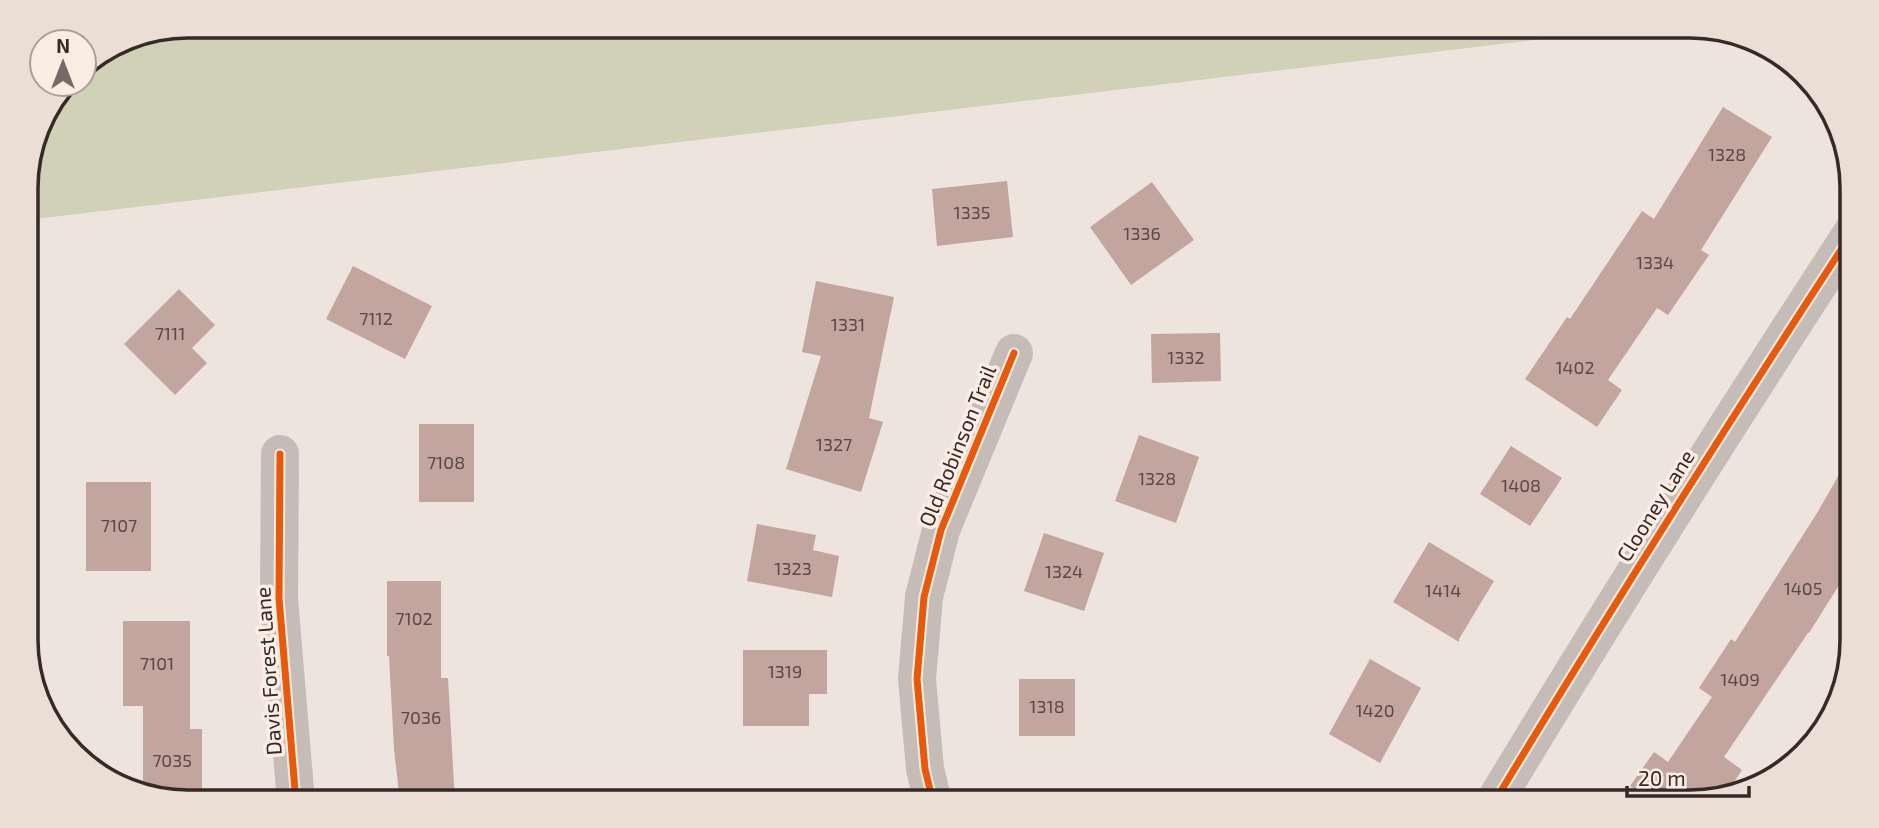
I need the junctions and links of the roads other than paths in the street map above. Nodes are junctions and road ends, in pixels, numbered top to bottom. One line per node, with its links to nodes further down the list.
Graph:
1 (1840, 251): 4 (street, Clooney Lane)
2 (1014, 353): 6 (street, Old Robinson Trail)
3 (281, 454): 5 (street, Davis Forest Lane)
4 (1503, 789)
5 (295, 790)
6 (930, 790)

